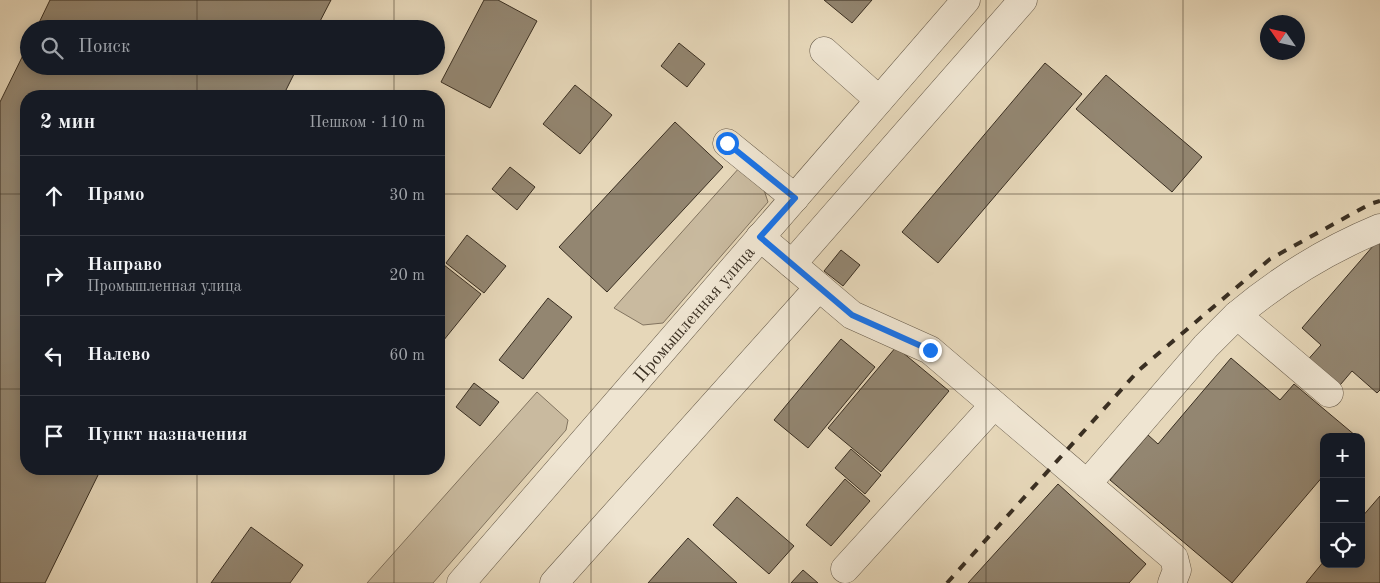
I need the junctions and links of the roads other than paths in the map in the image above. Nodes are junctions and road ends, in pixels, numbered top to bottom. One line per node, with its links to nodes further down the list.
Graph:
1 (966, 0): 4 (street, Промышленная улица)
2 (1023, 0): 9 (street)
3 (824, 51): 4 (street)
4 (879, 100): 6 (street, Промышленная улица)
5 (727, 143): 6 (street)
6 (795, 198): 8 (street, Промышленная улица)
7 (1380, 228): 11 (street)
8 (760, 237): 9 (street); 16 (street, Промышленная улица)
9 (792, 264): 10 (street)
10 (819, 287): 13 (street); 17 (street)
11 (1237, 315): 12 (street); 14 (street)
12 (1329, 393)
13 (994, 405): 14 (street); 15 (street)
14 (1087, 484): 18 (street)
15 (845, 570)
16 (461, 583)
17 (554, 583)
18 (1172, 583)

